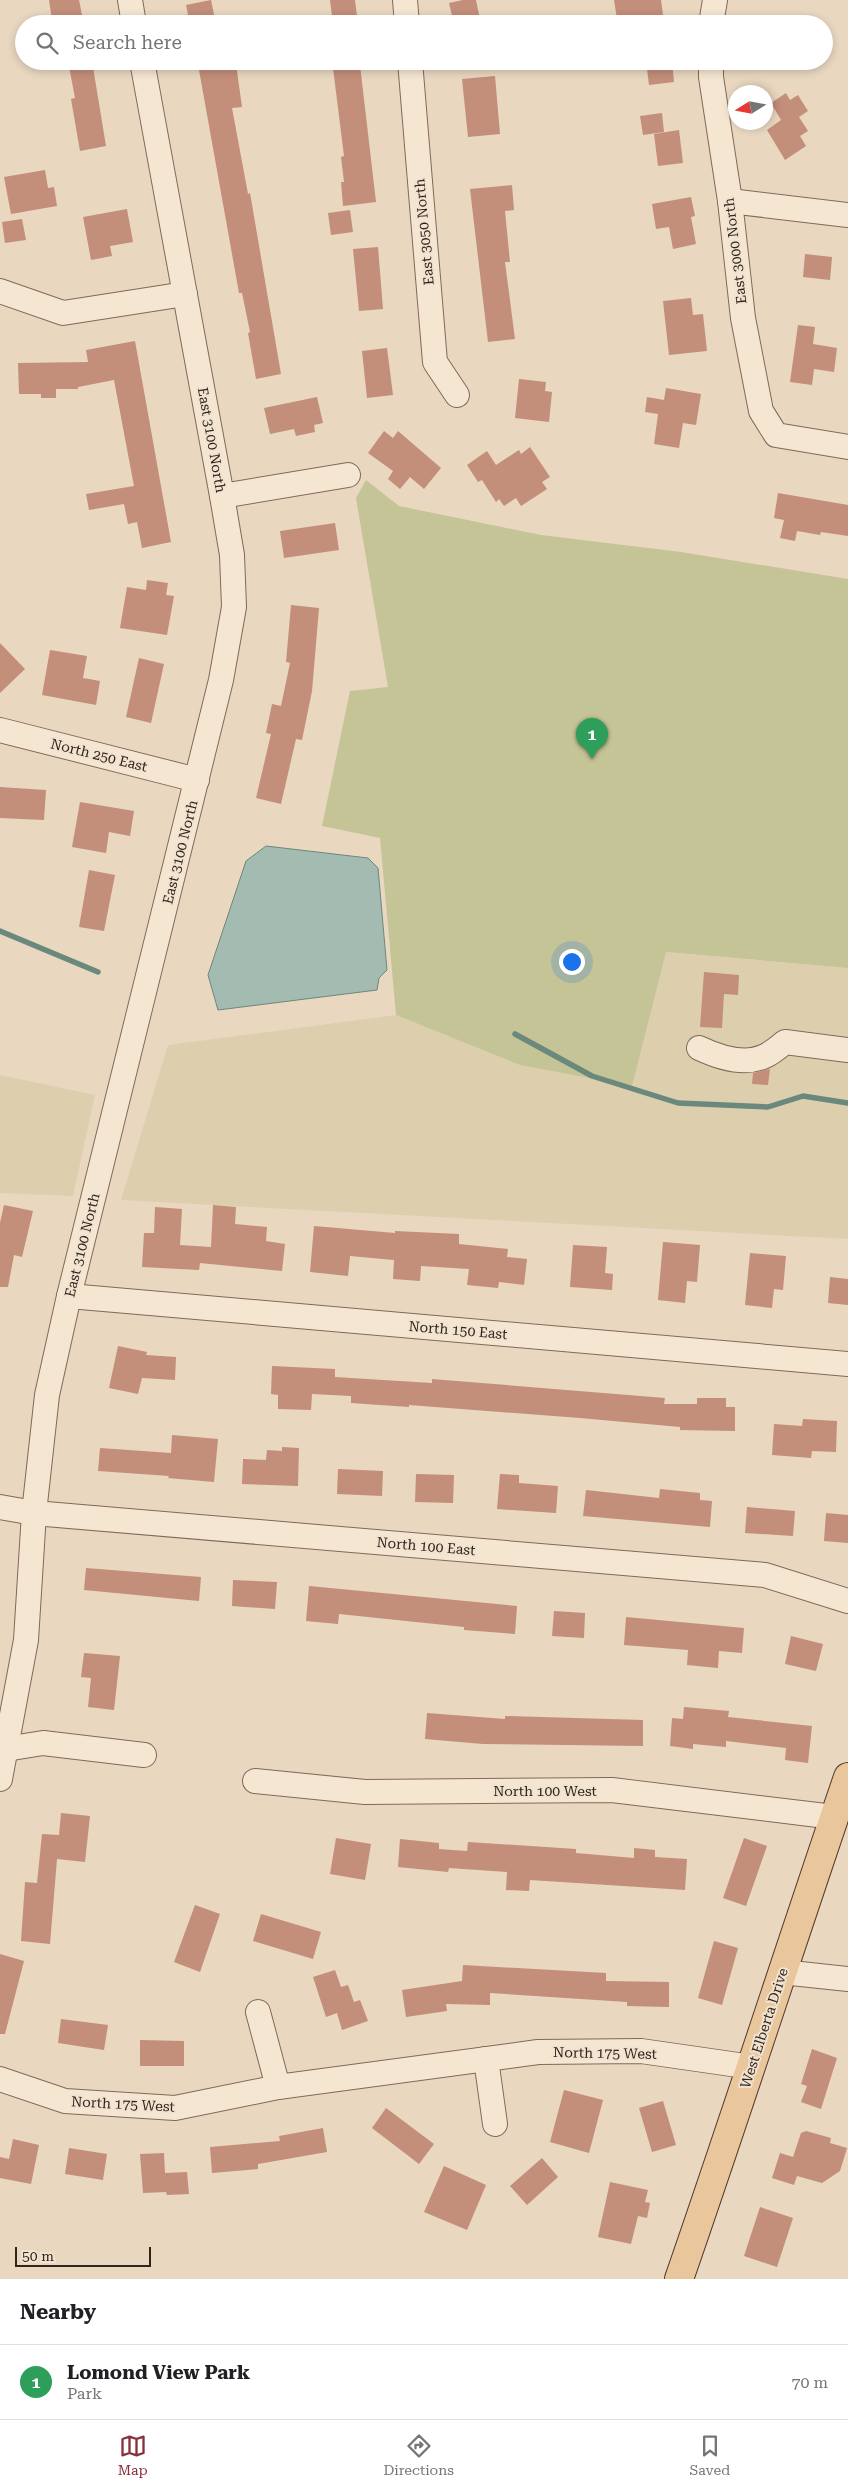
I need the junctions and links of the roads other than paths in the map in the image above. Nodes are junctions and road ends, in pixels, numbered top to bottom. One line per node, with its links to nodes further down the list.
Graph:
1 (130, 0): 4 (street)
2 (405, 0): 5 (street)
3 (715, 0): 6 (street)
4 (132, 15)
5 (406, 15)
6 (712, 15)
7 (144, 70): 13 (street, East 3100 North)
8 (411, 70): 14 (street, East 3050 North)
9 (711, 70): 10 (street, East 3000 North)
10 (730, 201): 11 (street); 15 (street, East 3000 North)
11 (848, 214)
12 (0, 291): 13 (street)
13 (184, 294): 17 (street, East 3100 North)
14 (457, 395)
15 (848, 447)
16 (348, 475): 17 (street)
17 (222, 496): 19 (street, East 3100 North)
18 (0, 730): 19 (street, North 250 East)
19 (197, 780): 22 (street, East 3100 North)
20 (699, 1048): 21 (street)
21 (848, 1050)
22 (69, 1296): 23 (street, North 150 East); 25 (street, East 3100 North)
23 (848, 1364)
24 (0, 1507): 25 (street, North 100 East)
25 (34, 1513): 26 (street, North 100 East); 27 (street, East 3100 North)
26 (848, 1601)
27 (3, 1750): 28 (street); 30 (street, East 3100 North)
28 (144, 1755)
29 (848, 1777): 32 (main road, West Elberta Drive)
30 (0, 1779)
31 (255, 1780): 32 (street, North 100 West)
32 (834, 1817): 33 (main road, West Elberta Drive)
33 (782, 1972): 34 (street); 37 (main road, West Elberta Drive)
34 (848, 1979)
35 (258, 2012): 39 (street)
36 (486, 2059): 37 (street, North 175 West); 39 (street, North 175 West); 40 (street)
37 (752, 2067): 41 (main road, West Elberta Drive)
38 (0, 2079): 39 (street, North 175 West)
39 (278, 2087)
40 (494, 2124)
41 (679, 2279)

